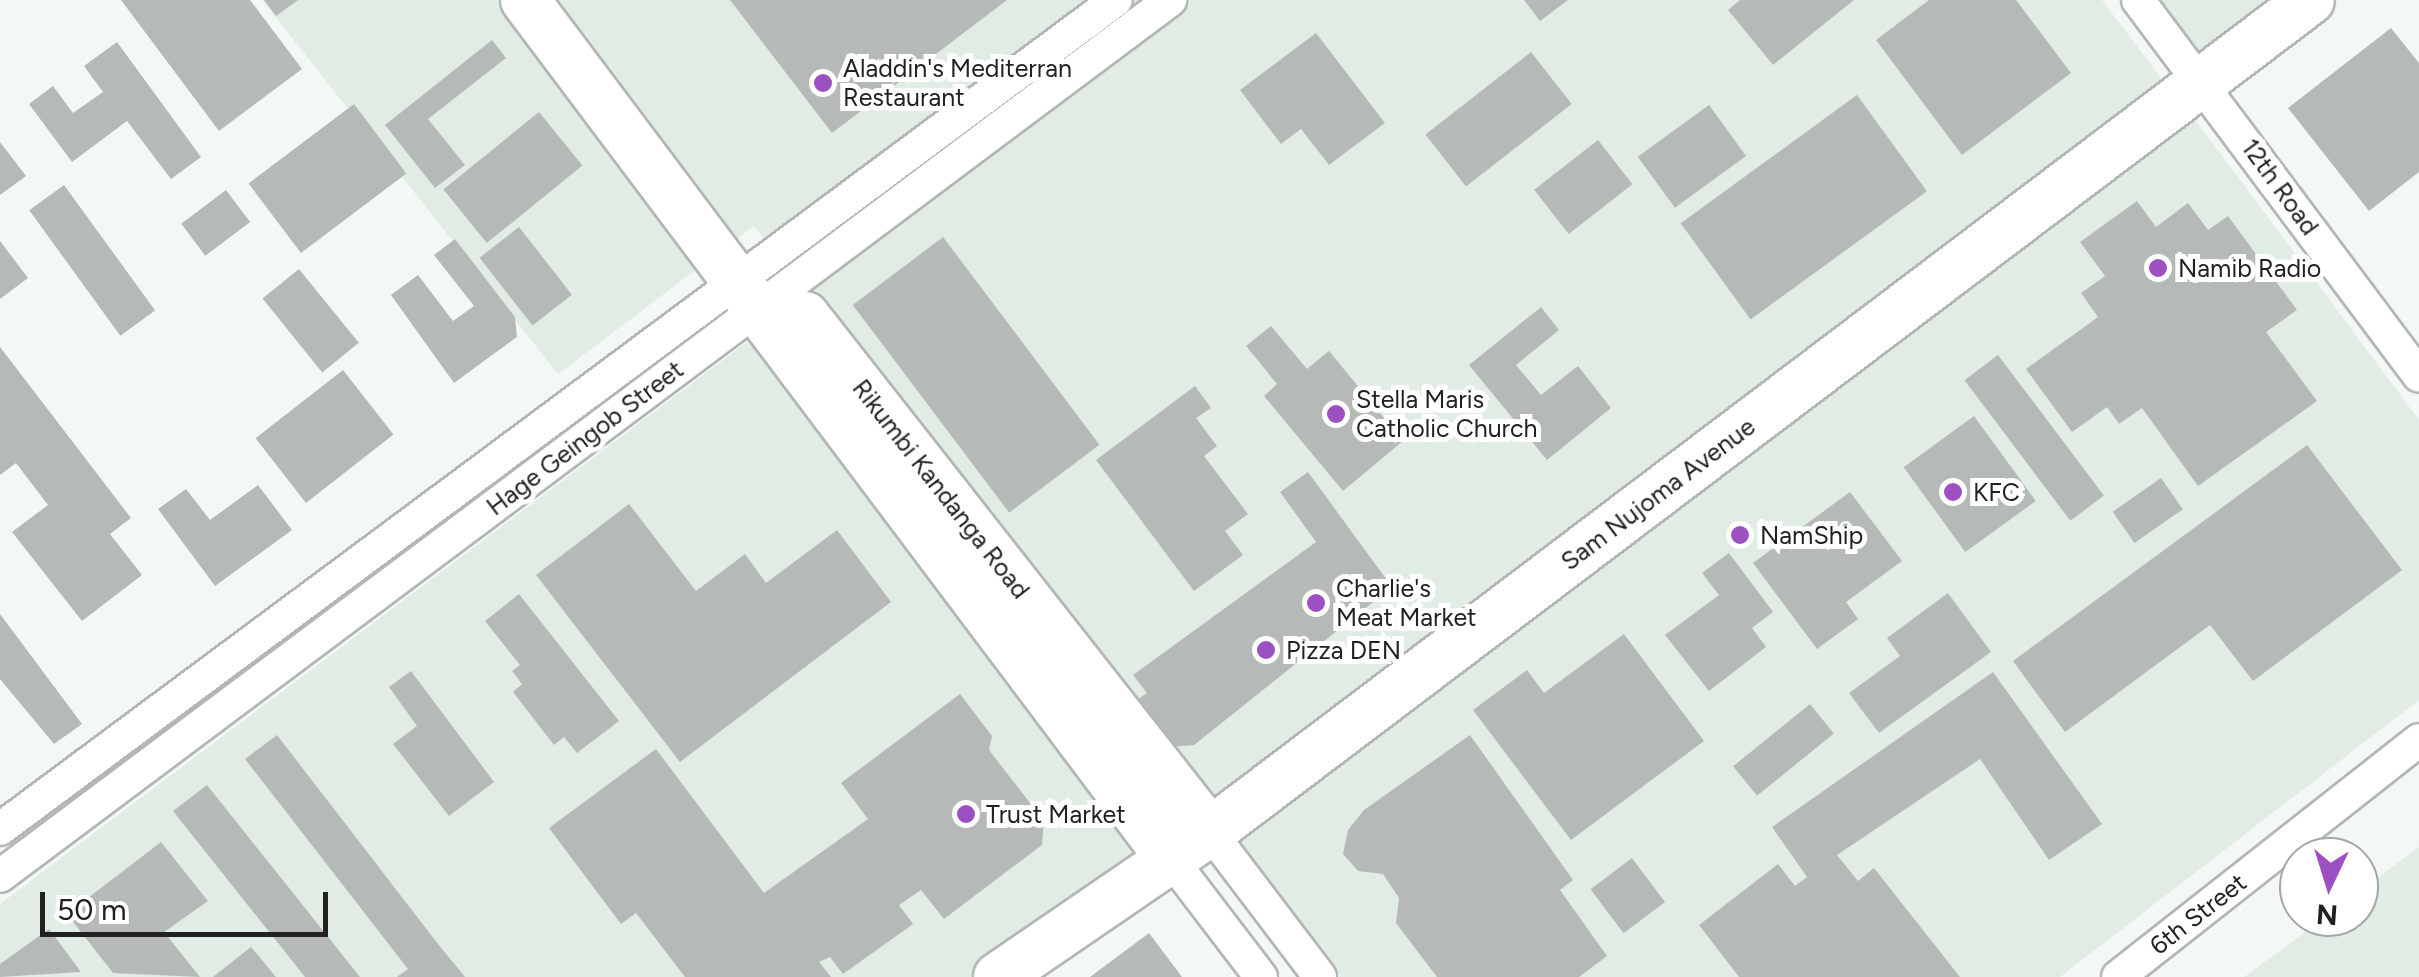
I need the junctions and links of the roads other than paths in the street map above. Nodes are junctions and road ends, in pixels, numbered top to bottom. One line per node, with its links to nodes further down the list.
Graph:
1 (525, 0): 8 (main road, Rikumbi Kandanga Road)
2 (564, 0): 8 (main road, Rikumbi Kandanga Road)
3 (1116, 0): 8 (street, Hage Geingob Street)
4 (1170, 0): 8 (street, Hage Geingob Street)
5 (2138, 0): 7 (street, 12th Road)
6 (2310, 0): 7 (main road, Sam Nujoma Avenue)
7 (2202, 82): 9 (street, 12th Road); 12 (main road, Sam Nujoma Avenue)
8 (762, 286): 11 (street, Hage Geingob Street); 12 (main road, Rikumbi Kandanga Road); 13 (main road, Rikumbi Kandanga Road); 14 (street, Hage Geingob Street)
9 (2419, 375)
10 (2419, 740): 18 (street, 6th Street)
11 (0, 829)
12 (1210, 832): 13 (main road, Sam Nujoma Avenue); 17 (street, Rikumbi Kandanga Road)
13 (1170, 858): 15 (main road, Sam Nujoma Avenue); 16 (street, Rikumbi Kandanga Road)
14 (0, 876)
15 (998, 977)
16 (1261, 977)
17 (1320, 977)
18 (2118, 977)

